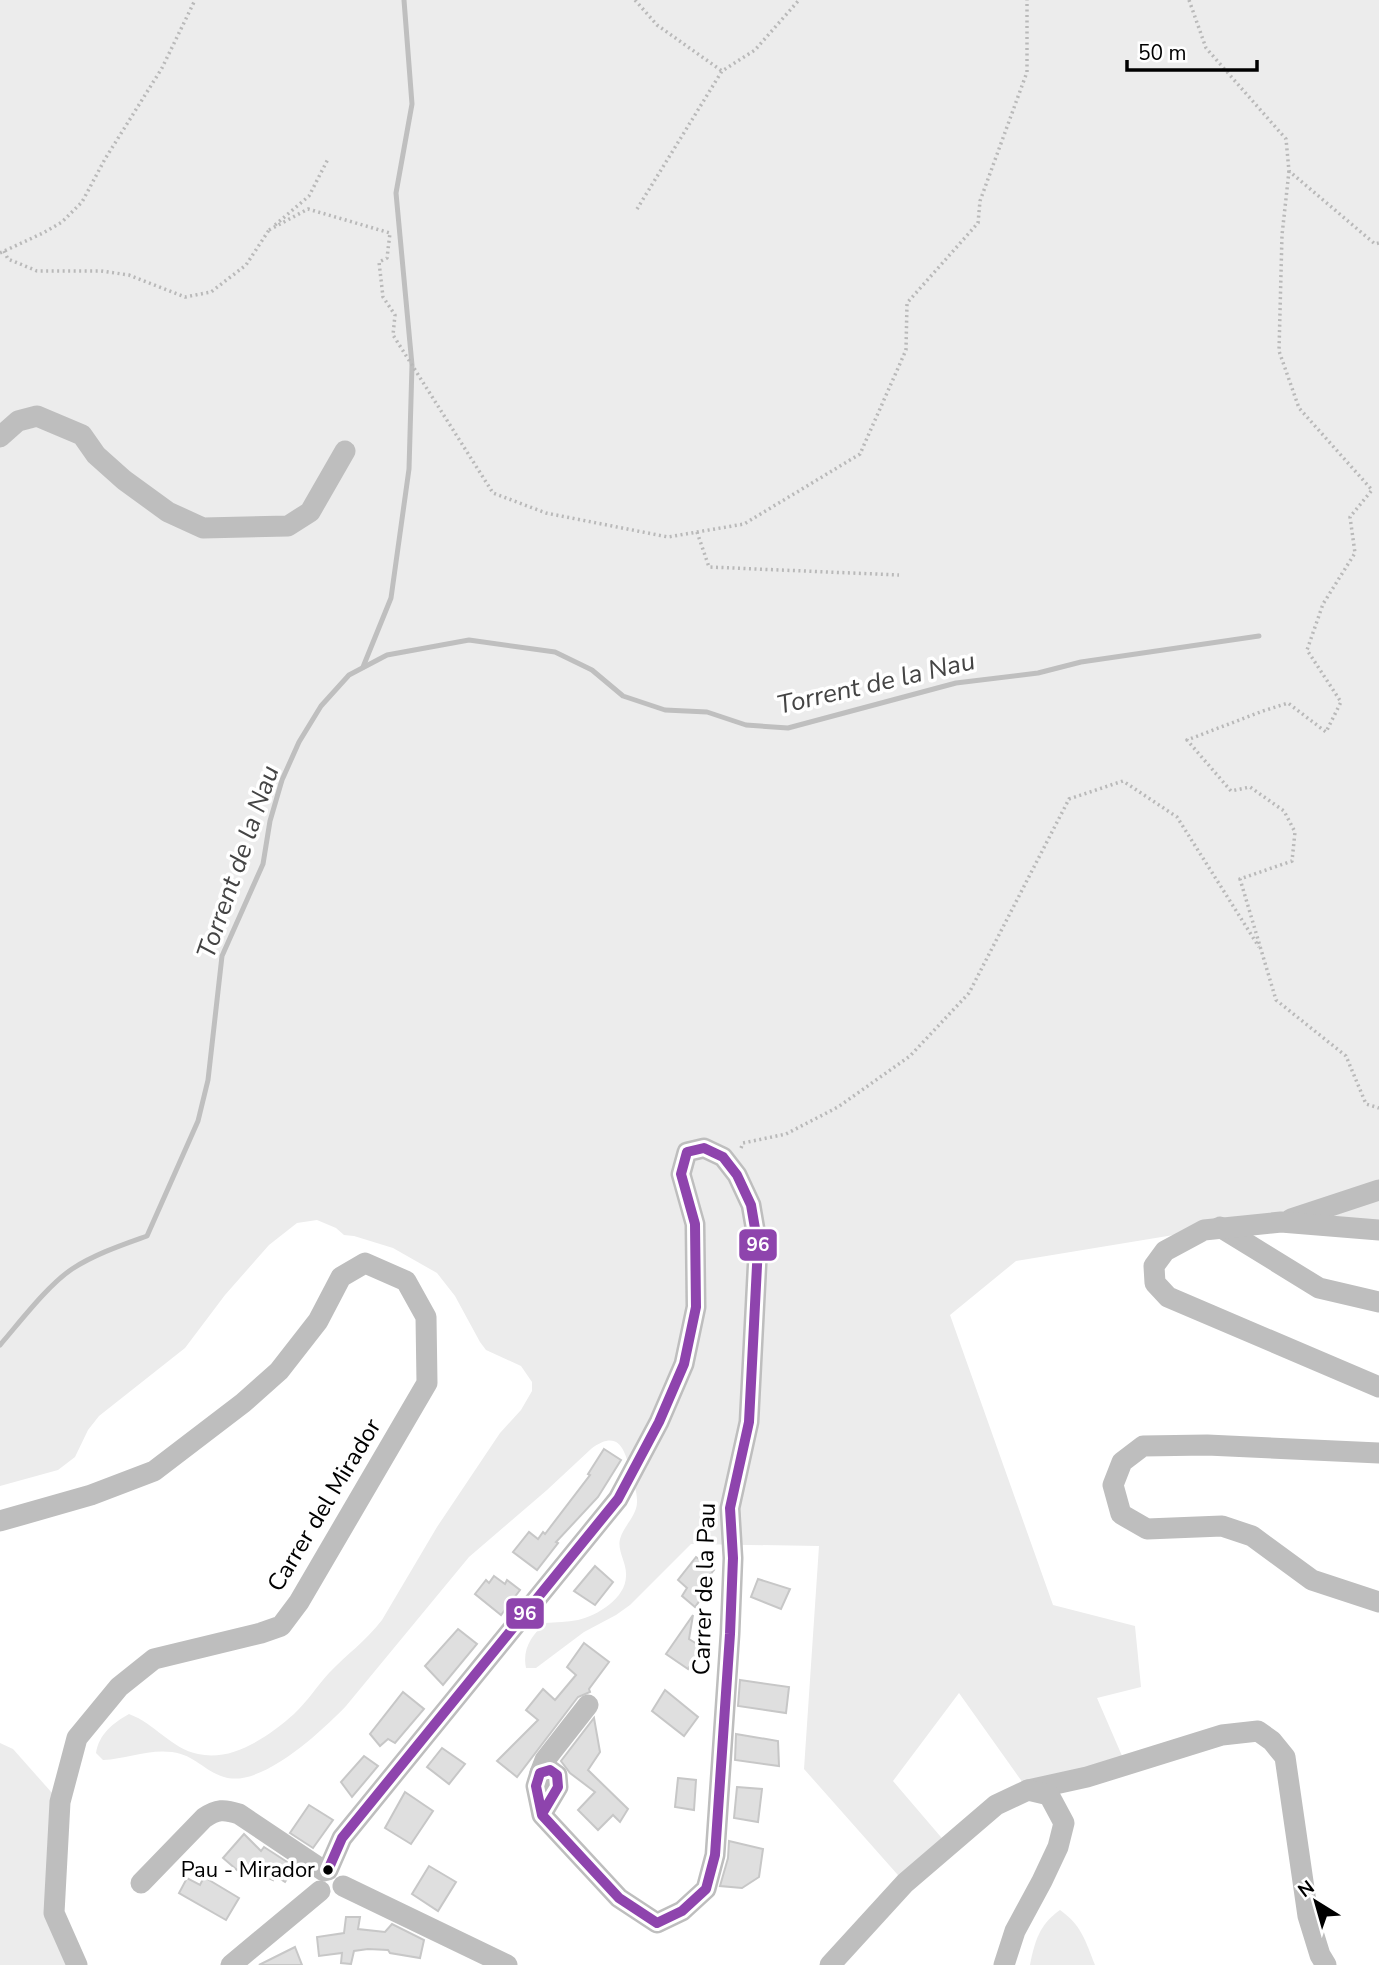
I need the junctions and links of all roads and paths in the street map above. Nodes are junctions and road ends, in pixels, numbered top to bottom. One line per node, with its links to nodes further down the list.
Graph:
1 (195, 0): 12 (path)
2 (635, 0): 6 (path)
3 (799, 0): 6 (path)
4 (1027, 0): 15 (path)
5 (1189, 0): 8 (path)
6 (722, 71): 9 (path)
7 (328, 159): 10 (path)
8 (1289, 171): 11 (path); 17 (path)
9 (636, 209)
10 (269, 230): 12 (path); 15 (path)
11 (1379, 243)
12 (2, 252)
13 (0, 437): 14 (street)
14 (345, 451)
15 (697, 532): 16 (path)
16 (900, 575)
17 (1261, 951): 18 (path); 19 (path)
18 (1379, 1108)
19 (733, 1170): 29 (street, Carrer de la Pau); 31 (street, Carrer de la Pau)
20 (1379, 1190): 21 (street)
21 (1282, 1222): 22 (street); 23 (street)
22 (1220, 1227): 24 (street); 25 (street)
23 (1379, 1230)
24 (1379, 1303)
25 (1379, 1387)
26 (1379, 1453): 28 (street)
27 (0, 1521): 33 (street, Carrer del Mirador)
28 (1379, 1602)
29 (588, 1706)
30 (1028, 1790): 36 (street); 37 (street); 38 (street)
31 (329, 1879): 32 (street); 34 (street); 35 (street)
32 (141, 1883)
33 (77, 1965)
34 (231, 1965)
35 (507, 1965)
36 (830, 1965)
37 (1004, 1965)
38 (1326, 1965)

